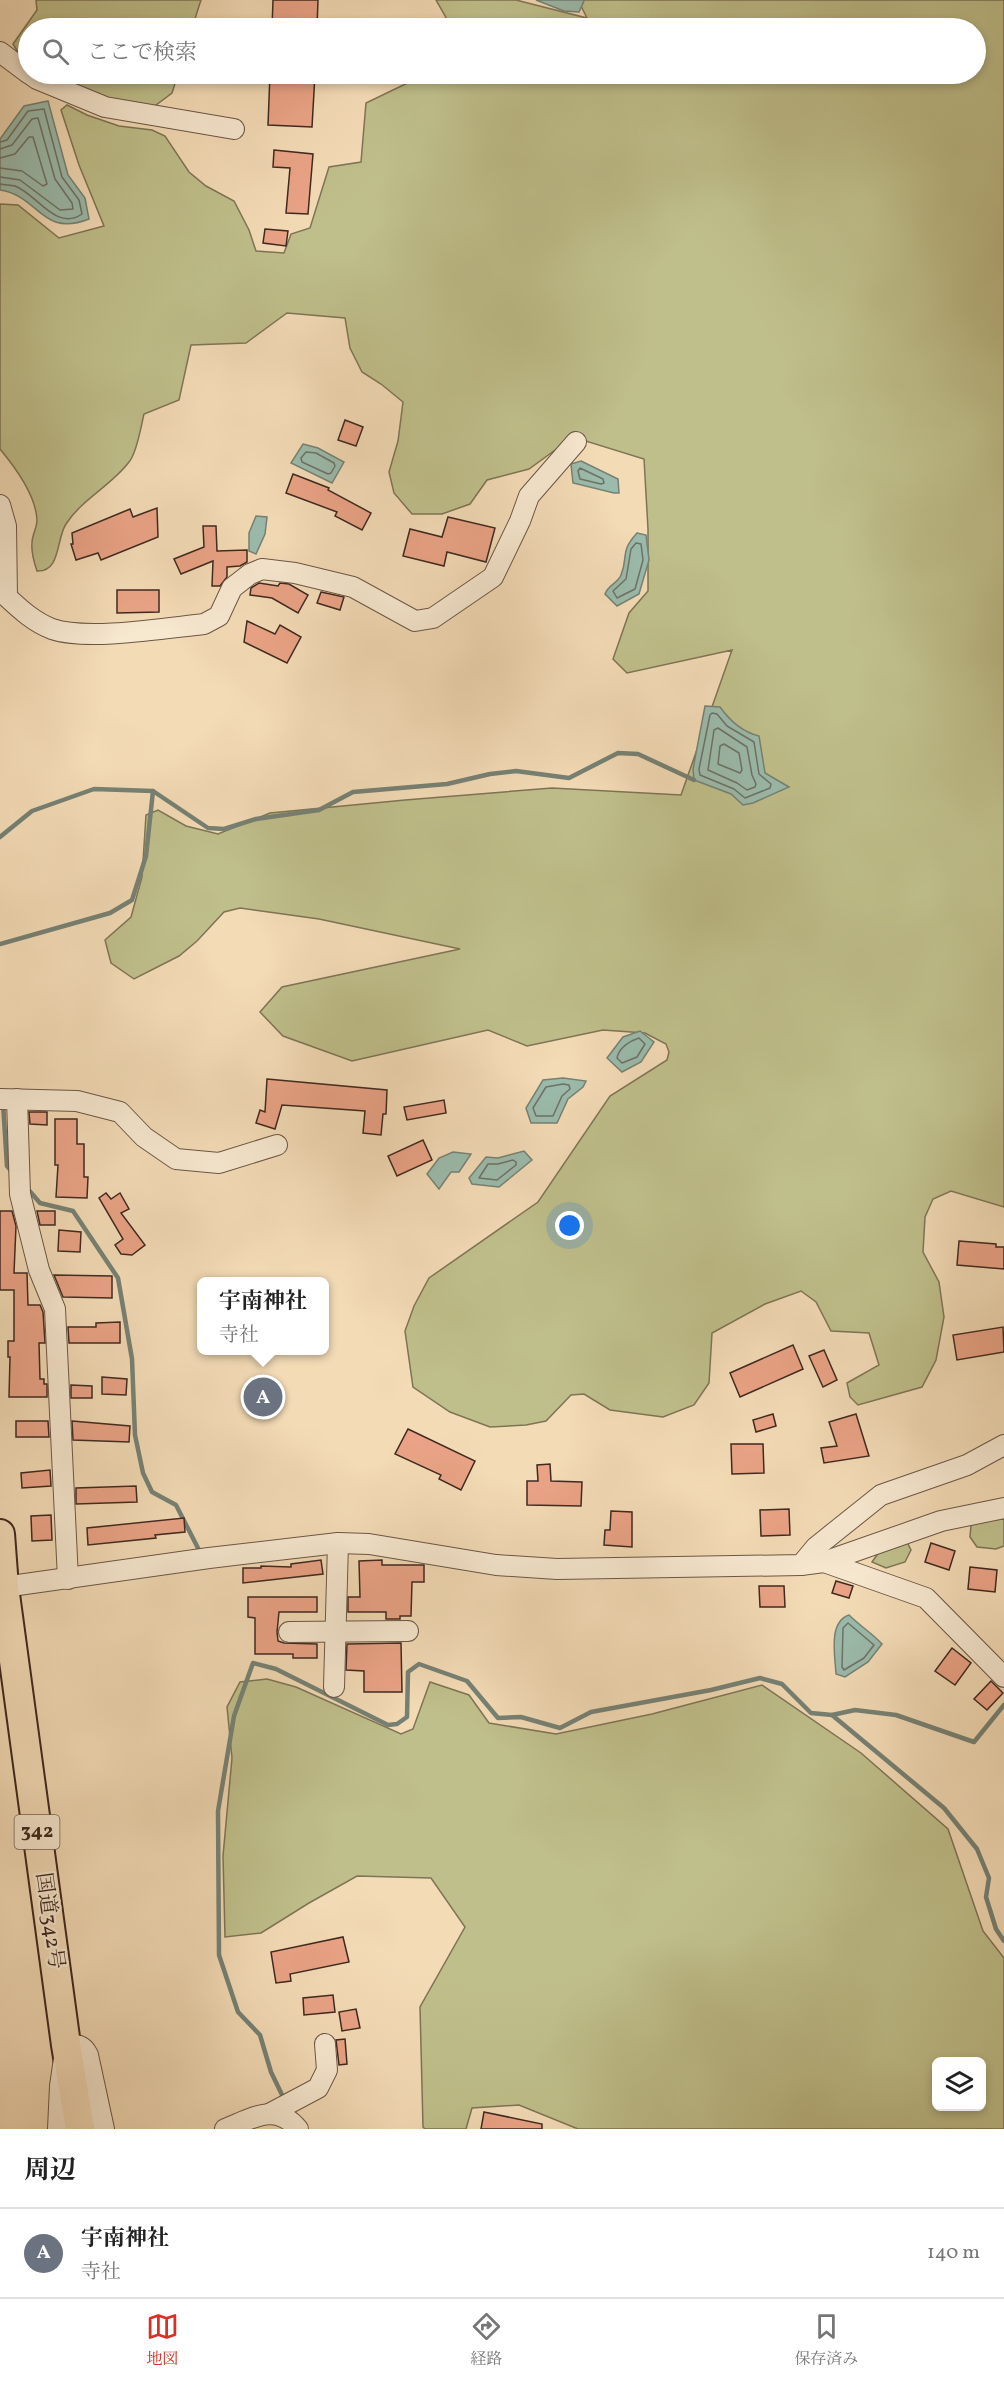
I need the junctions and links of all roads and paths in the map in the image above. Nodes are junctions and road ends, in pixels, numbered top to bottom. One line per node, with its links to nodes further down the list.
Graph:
1 (0, 52): 2 (street)
2 (18, 65)
3 (49, 84): 4 (street)
4 (234, 129)
5 (576, 442): 6 (street)
6 (0, 505)
7 (8, 1099): 8 (street); 15 (street)
8 (277, 1145)
9 (1004, 1445): 14 (street)
10 (1004, 1508): 13 (street)
11 (0, 1534): 16 (highway, 国道342号 / 342)
12 (338, 1543): 14 (street); 15 (street); 19 (street)
13 (824, 1562): 14 (street); 20 (street)
14 (801, 1565)
15 (68, 1579): 16 (street)
16 (4, 1587): 23 (highway, 国道342号 / 342)
17 (408, 1631): 19 (street)
18 (289, 1632): 19 (street)
19 (336, 1632): 21 (street)
20 (999, 1666)
21 (334, 1687)
22 (325, 2044): 24 (street)
23 (66, 2045): 25 (street); 26 (highway, 国道342号 / 342); 27 (street)
24 (269, 2114): 28 (street); 29 (street)
25 (58, 2129)
26 (80, 2129)
27 (104, 2129)
28 (225, 2129)
29 (298, 2129)

